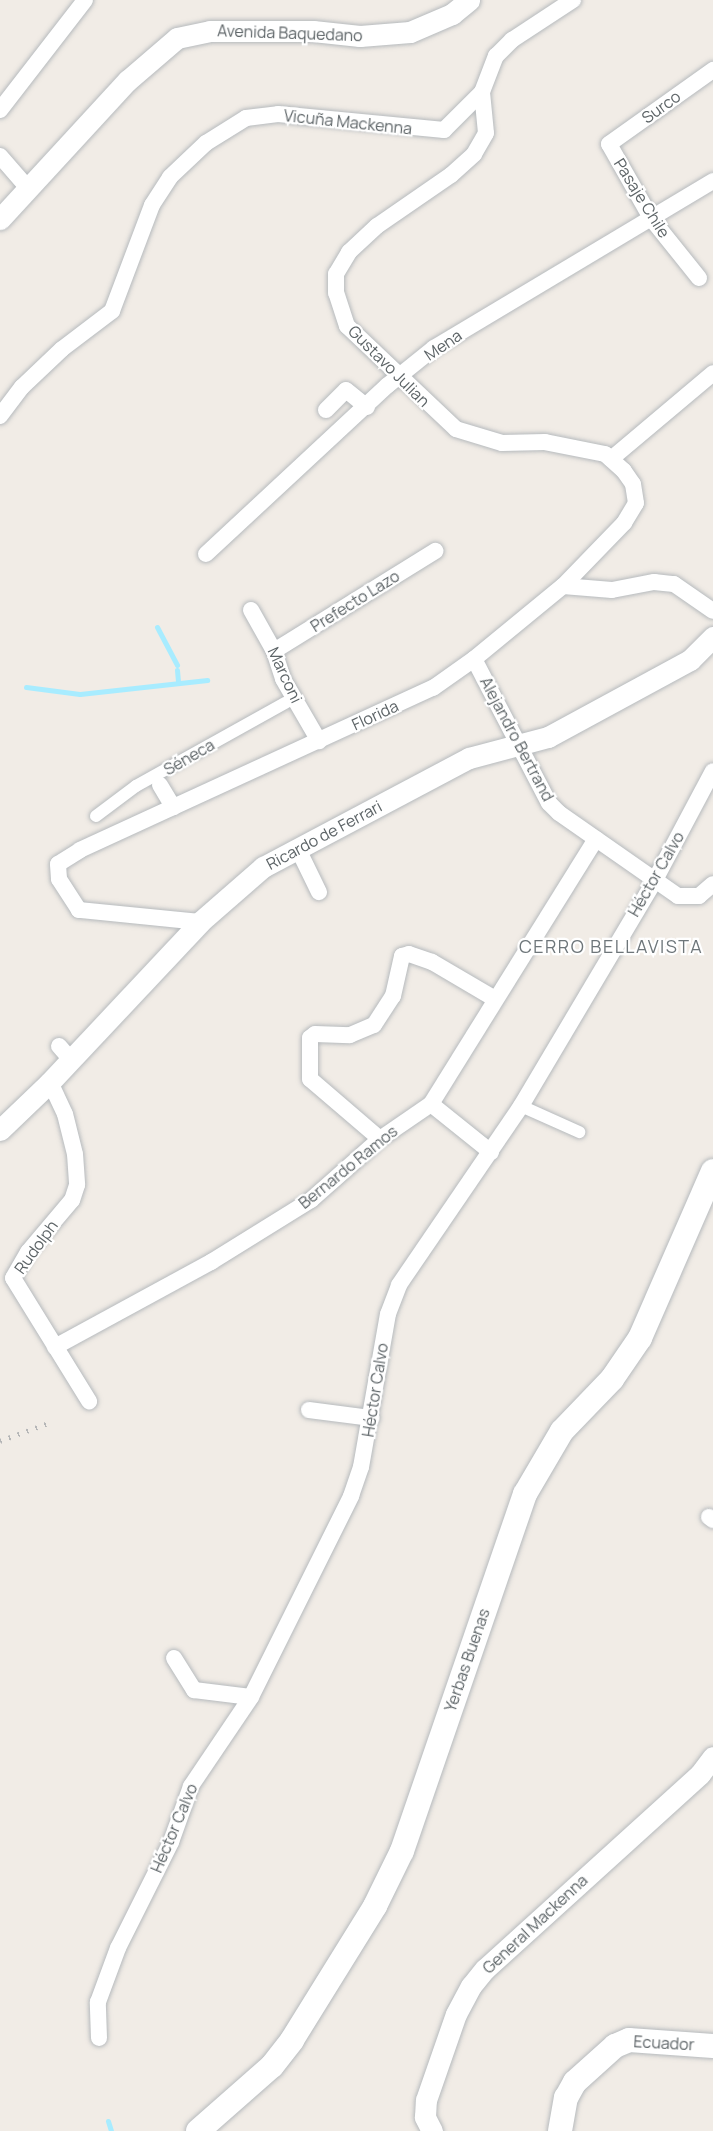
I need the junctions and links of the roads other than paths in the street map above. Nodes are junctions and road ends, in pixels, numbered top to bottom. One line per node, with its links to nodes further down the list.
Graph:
1 (86, 0): 6 (street)
2 (469, 0): 10 (street, Avenida Baquedano)
3 (573, 0): 5 (street, Vicuña Mackenna)
4 (713, 70): 7 (street, Surco)
5 (482, 92): 15 (street, Gustavo Julian); 18 (street, Vicuña Mackenna)
6 (0, 110)
7 (609, 144): 11 (street, Pasaje Chile)
8 (0, 156): 10 (street)
9 (713, 181): 11 (street, Mena)
10 (27, 187): 12 (street, Avenida Baquedano)
11 (651, 218): 13 (street, Pasaje Chile); 15 (street, Mena)
12 (0, 219)
13 (699, 278)
14 (713, 373): 19 (street)
15 (401, 375): 16 (street, Mena); 19 (street, Gustavo Julian)
16 (367, 407): 17 (street); 21 (street, Mena)
17 (326, 410)
18 (0, 416)
19 (611, 459): 22 (street, Florida)
20 (435, 550): 26 (street, Prefecto Lazo)
21 (206, 554)
22 (563, 586): 24 (street); 27 (street, Florida)
23 (251, 610): 26 (street, Marconi)
24 (713, 611)
25 (713, 637): 30 (street, Ricardo de Ferrari)
26 (274, 651): 29 (street, Marconi)
27 (474, 659): 29 (street, Florida); 30 (street, Alejandro Bertrand)
28 (285, 703): 34 (street, Séneca)
29 (319, 741): 33 (street, Florida)
30 (521, 746): 35 (street, Alejandro Bertrand); 36 (street, Ricardo de Ferrari)
31 (713, 771): 37 (street, Héctor Calvo)
32 (160, 785): 33 (street)
33 (173, 807): 40 (street, Florida)
34 (96, 816)
35 (596, 839): 37 (street, Alejandro Bertrand); 41 (street, Bernardo Ramos)
36 (298, 849): 39 (street); 40 (street, Ricardo de Ferrari)
37 (655, 880): 38 (street, Alejandro Bertrand); 44 (street, Héctor Calvo)
38 (713, 884)
39 (319, 892)
40 (200, 922): 42 (street, Ricardo de Ferrari)
41 (495, 999): 43 (street, Bernardo Ramos); 47 (street)
42 (50, 1082): 45 (street, Ricardo de Ferrari); 50 (street, Rudolph)
43 (431, 1104): 47 (street, Bernardo Ramos); 48 (street)
44 (521, 1106): 46 (street); 48 (street, Héctor Calvo)
45 (0, 1130)
46 (579, 1132)
47 (380, 1139): 50 (street, Bernardo Ramos)
48 (491, 1152): 53 (street, Héctor Calvo)
49 (713, 1171): 59 (main road, Yerbas Buenas)
50 (55, 1347): 51 (street, Rudolph)
51 (88, 1401)
52 (309, 1410): 53 (street)
53 (371, 1418): 55 (street, Héctor Calvo)
54 (174, 1658): 55 (street)
55 (251, 1697): 57 (street, Héctor Calvo)
56 (713, 1757): 60 (street, General Mackenna)
57 (99, 2038)
58 (713, 2046): 61 (main road, Ecuador)
59 (198, 2131)
60 (432, 2131)
61 (560, 2131)

